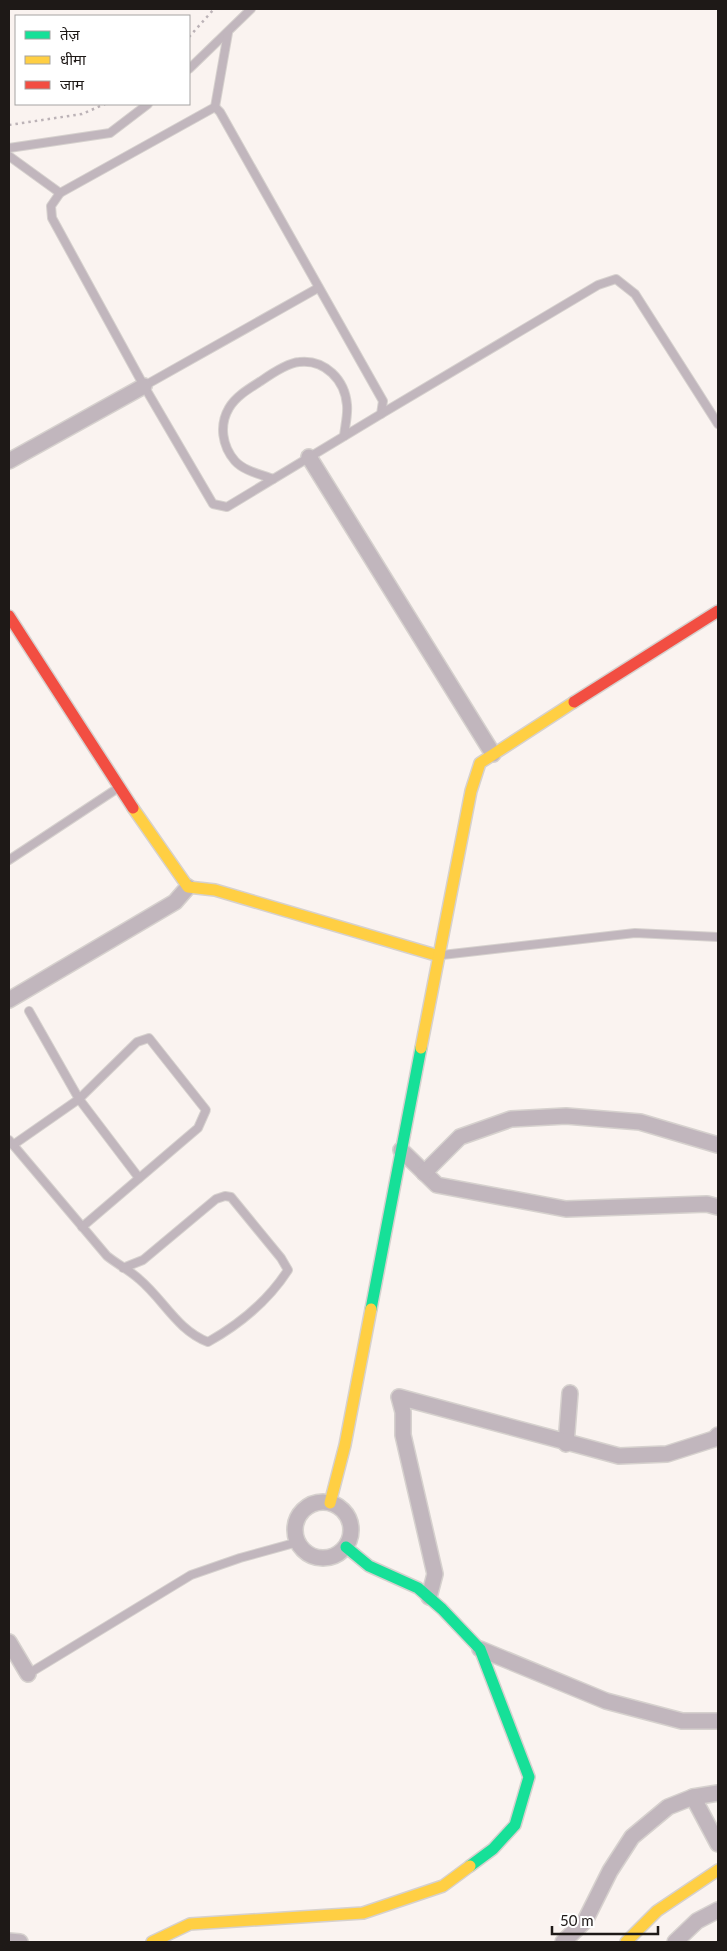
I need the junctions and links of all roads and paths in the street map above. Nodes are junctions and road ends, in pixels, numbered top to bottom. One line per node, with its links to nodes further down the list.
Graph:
1 (214, 9): 4 (path)
2 (251, 9): 3 (lane)
3 (228, 33): 5 (lane); 8 (lane)
4 (190, 36)
5 (190, 68)
6 (103, 105): 9 (path)
7 (147, 105): 10 (lane)
8 (215, 107): 12 (lane); 13 (lane)
9 (9, 125)
10 (9, 148)
11 (9, 156): 12 (lane)
12 (60, 193): 14 (lane)
13 (318, 288): 14 (lane); 15 (lane)
14 (144, 386): 19 (street); 20 (lane)
15 (381, 414): 16 (lane); 17 (lane)
16 (718, 424)
17 (344, 436): 18 (lane); 20 (lane)
18 (309, 457): 20 (lane); 23 (street)
19 (9, 461)
20 (273, 479)
21 (718, 611): 23 (street)
22 (9, 616): 24 (street)
23 (493, 754): 28 (street)
24 (120, 787): 25 (lane); 26 (street)
25 (9, 860)
26 (188, 887): 28 (street); 29 (street)
27 (718, 937): 28 (lane)
28 (439, 956): 34 (street)
29 (9, 1000)
30 (29, 1011): 31 (lane)
31 (79, 1099): 32 (lane); 36 (lane); 36 (lane)
32 (11, 1143): 38 (lane)
33 (718, 1145): 35 (street)
34 (401, 1150): 35 (street); 43 (street)
35 (424, 1173): 37 (street)
36 (139, 1178): 38 (lane)
37 (718, 1207)
38 (82, 1227): 39 (lane)
39 (123, 1268): 39 (lane)
40 (570, 1393): 42 (street)
41 (718, 1436): 42 (street)
42 (566, 1444): 46 (street)
43 (330, 1503): 44 (street); 45 (street)
44 (298, 1542): 45 (street); 49 (lane)
45 (346, 1548): 46 (street)
46 (429, 1598): 48 (street)
47 (9, 1642): 49 (street)
48 (480, 1649): 50 (street); 58 (street)
49 (28, 1674)
50 (718, 1721)
51 (718, 1794): 52 (street)
52 (693, 1797): 53 (street); 59 (street)
53 (718, 1844)
54 (718, 1870): 60 (street)
55 (718, 1910): 61 (street)
56 (9, 1942): 57 (street)
57 (20, 1942)
58 (152, 1942)
59 (563, 1942)
60 (626, 1942)
61 (675, 1942)

